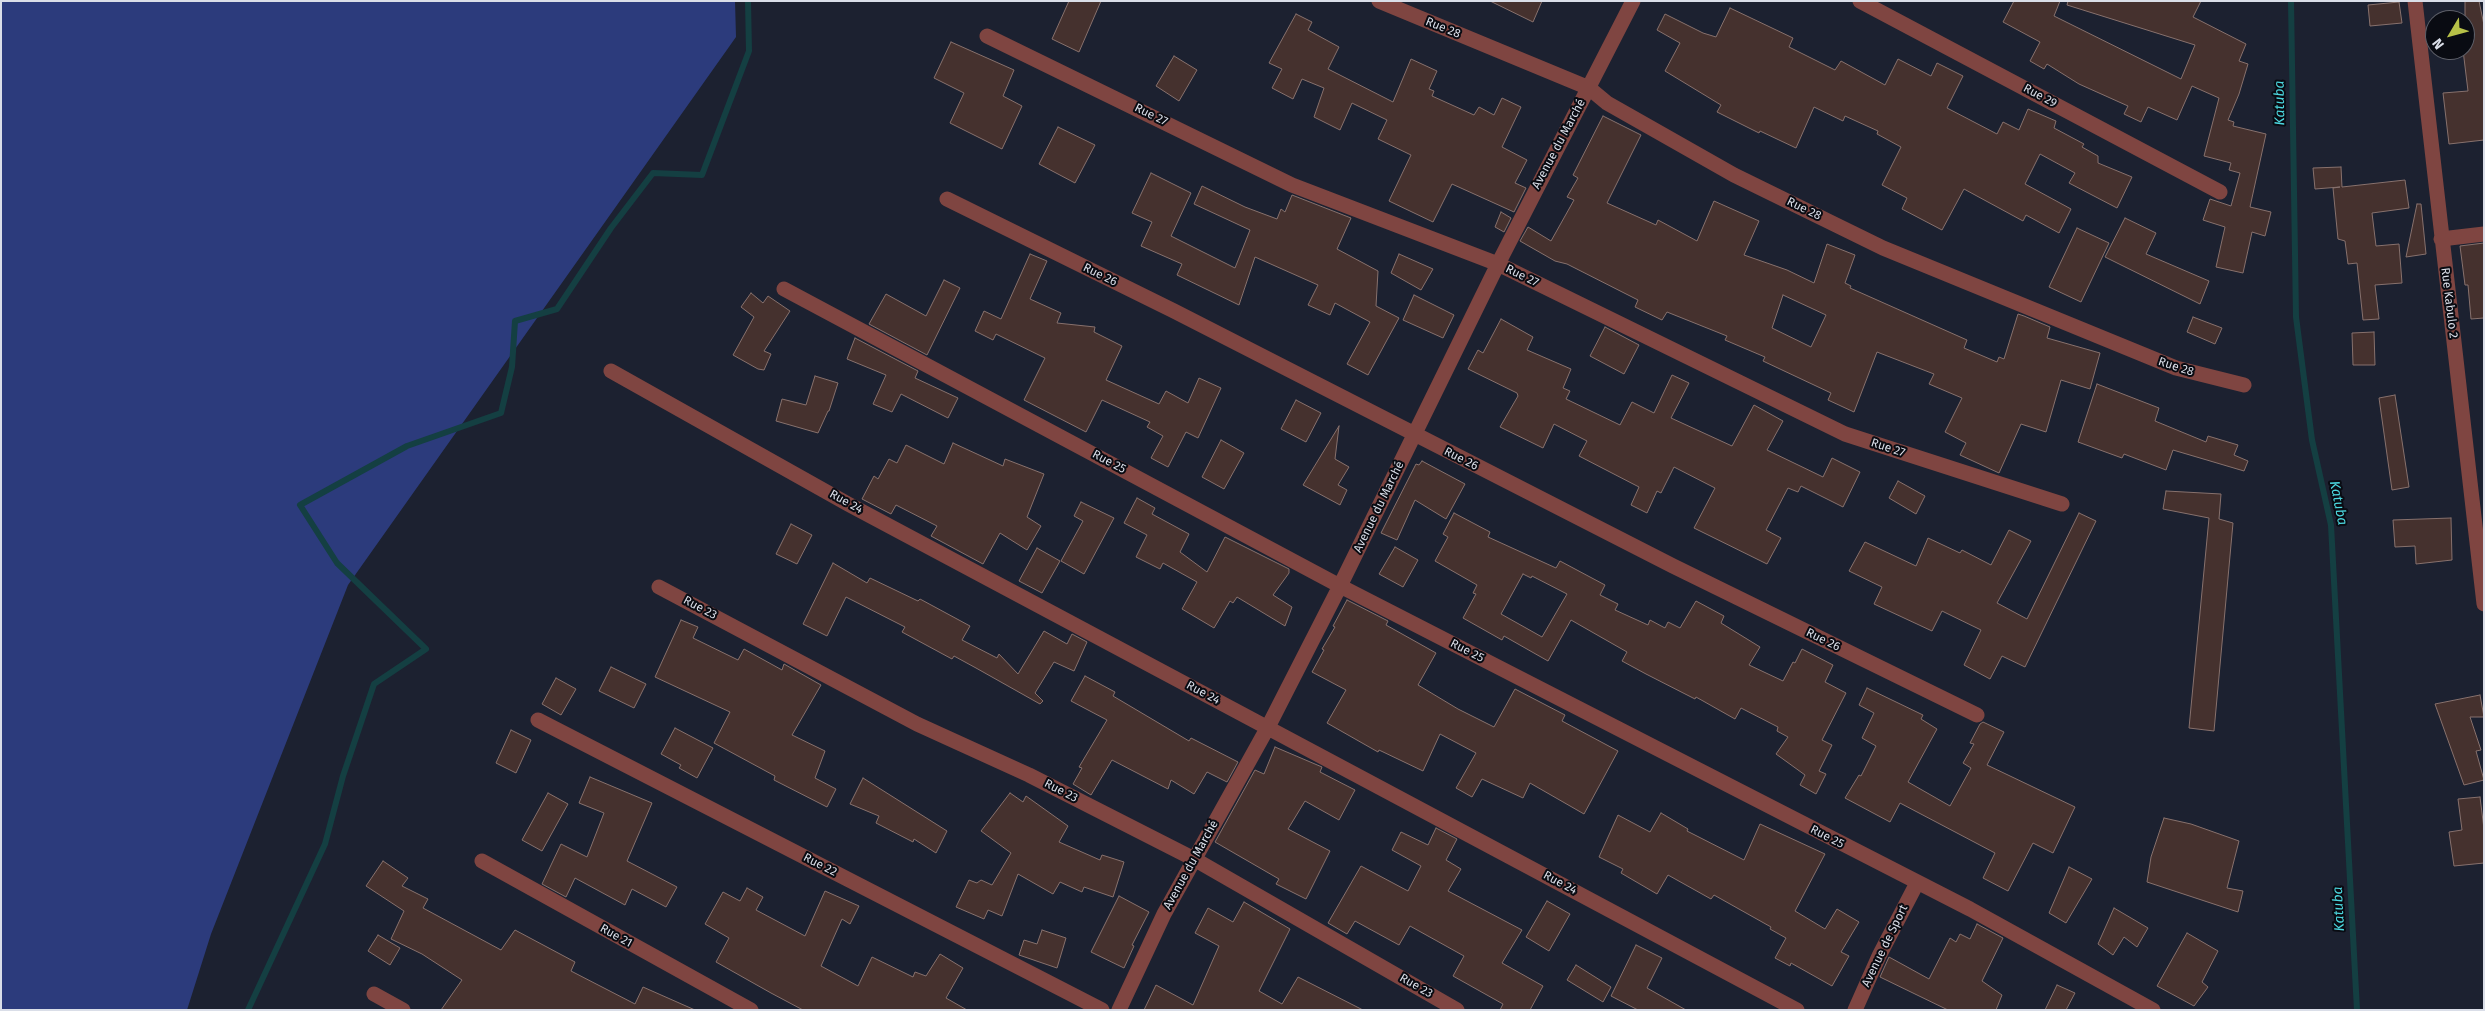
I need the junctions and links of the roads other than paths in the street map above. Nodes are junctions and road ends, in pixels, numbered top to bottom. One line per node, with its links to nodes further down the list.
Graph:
1 (1378, 1): 6 (street, Rue 28)
2 (1634, 1): 6 (street, Avenue du Marché)
3 (1860, 1): 7 (street, Rue 29)
4 (2415, 1): 10 (street, Rue Kabulo 2)
5 (987, 36): 11 (street, Rue 27)
6 (1590, 88): 11 (street, Avenue du Marché); 14 (street, Rue 28)
7 (2220, 192)
8 (946, 199): 15 (street, Rue 26)
9 (2484, 234): 10 (street)
10 (2441, 239): 19 (street, Rue Kabulo 2)
11 (1498, 264): 15 (street, Avenue du Marché); 16 (street, Rue 27)
12 (784, 288): 17 (street, Rue 25)
13 (611, 371): 22 (street, Rue 24)
14 (2244, 385)
15 (1415, 436): 17 (street, Avenue du Marché); 20 (street, Rue 26)
16 (2062, 504)
17 (1340, 586): 22 (street, Avenue du Marché); 25 (street, Rue 25)
18 (659, 587): 23 (street, Rue 23)
19 (2484, 604)
20 (1977, 715)
21 (538, 720): 29 (street, Rue 22)
22 (1268, 727): 23 (street, Avenue du Marché); 32 (street, Rue 24)
23 (1194, 859): 30 (street, Avenue du Marché); 31 (street, Rue 23)
24 (482, 861): 28 (street, Rue 21)
25 (1917, 883): 33 (street, Avenue de Sport); 34 (street, Rue 25)
26 (374, 994): 27 (street)
27 (403, 1010)
28 (751, 1010)
29 (1102, 1010)
30 (1119, 1010)
31 (1457, 1010)
32 (1797, 1010)
33 (1855, 1010)
34 (2153, 1010)

